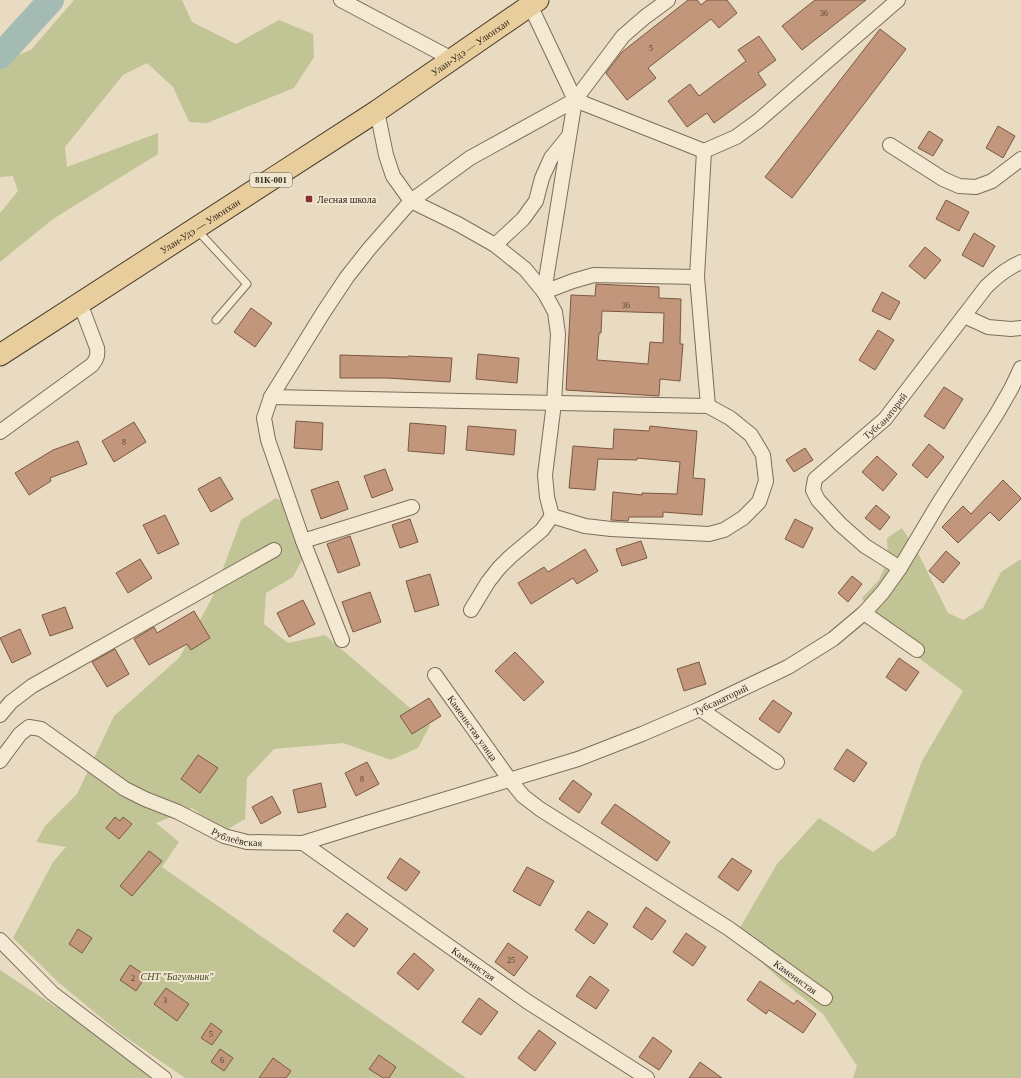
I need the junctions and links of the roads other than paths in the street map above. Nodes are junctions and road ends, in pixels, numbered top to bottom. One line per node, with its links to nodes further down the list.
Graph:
1 (341, 0): 5 (street)
2 (668, 0): 6 (street)
3 (898, 0): 10 (street)
4 (534, 3): 5 (main road, Улан-Удэ — Улюнхан / 81К-001); 6 (street)
5 (452, 59): 7 (main road, Улан-Удэ — Улюнхан / 81К-001)
6 (575, 100): 8 (street); 10 (street); 12 (street)
7 (377, 111): 12 (street); 13 (main road, Улан-Удэ — Улюнхан / 81К-001)
8 (570, 134): 14 (street); 17 (street)
9 (890, 145): 11 (street)
10 (704, 151): 16 (street)
11 (1021, 159)
12 (411, 200): 14 (street); 24 (street)
13 (196, 228): 18 (main road, Улан-Удэ — Улюнхан / 81К-001); 20 (lane)
14 (495, 245): 17 (street)
15 (1021, 262): 19 (street, Тубсанаторий)
16 (697, 278): 17 (street); 26 (street)
17 (544, 292): 25 (street)
18 (80, 303): 22 (main road, Улан-Удэ — Улюнхан / 81К-001); 27 (street)
19 (964, 316): 21 (street); 32 (street, Тубсанаторий)
20 (216, 320)
21 (1021, 328)
22 (0, 355)
23 (1021, 368): 32 (street, Тубсанаторий)
24 (271, 397): 25 (street); 30 (street)
25 (554, 403): 26 (street); 29 (street)
26 (708, 406): 29 (street)
27 (0, 432)
28 (412, 507): 30 (street)
29 (552, 516): 33 (street)
30 (303, 541): 35 (street)
31 (274, 550): 39 (street)
32 (900, 568): 34 (street, Тубсанаторий)
33 (471, 610)
34 (864, 613): 36 (street); 38 (street, Тубсанаторий)
35 (342, 640)
36 (917, 650)
37 (436, 675): 42 (street, Каменистая улица)
38 (700, 709): 41 (street); 42 (street, Тубсанаторий)
39 (0, 715)
40 (0, 761): 43 (street, Рублеёвская)
41 (777, 762)
42 (510, 780): 43 (street, Рублеёвская); 45 (street, Каменистая)
43 (303, 843): 47 (street, Каменистая)
44 (0, 940): 46 (street)
45 (825, 998)
46 (164, 1078)
47 (647, 1078)

